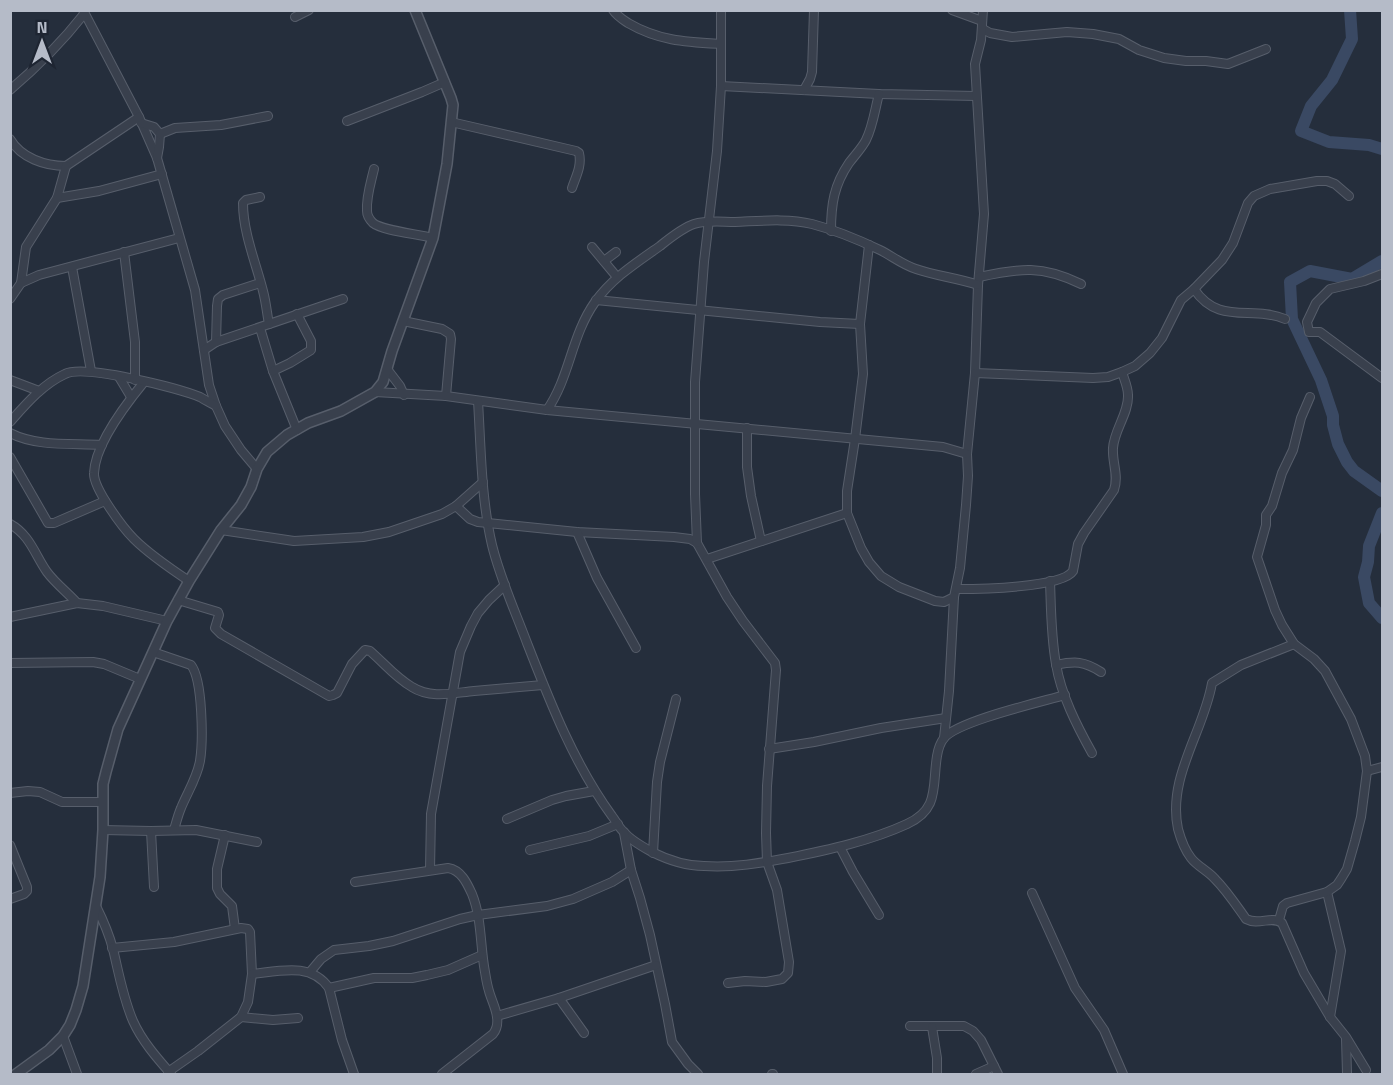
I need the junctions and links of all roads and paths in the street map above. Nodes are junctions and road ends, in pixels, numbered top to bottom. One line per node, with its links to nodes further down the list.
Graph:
1 (309, 10): 9 (street)
2 (415, 10): 15 (street)
3 (613, 10): 13 (street)
4 (721, 10): 13 (street)
5 (814, 10): 18 (street)
6 (952, 10): 10 (street)
7 (983, 10): 10 (street)
8 (83, 12): 11 (street); 12 (street)
9 (295, 16)
10 (982, 25): 14 (street); 20 (street)
11 (91, 26): 12 (street); 22 (street)
12 (71, 31): 17 (street)
13 (721, 45): 16 (street)
14 (1266, 49)
15 (445, 82): 23 (street); 24 (street)
16 (722, 86): 18 (street); 35 (street)
17 (10, 90)
18 (804, 90): 19 (street)
19 (879, 94): 20 (street); 36 (street)
20 (976, 96): 47 (street)
21 (268, 117): 25 (street)
22 (140, 120): 25 (street); 27 (street); 28 (street)
23 (347, 121)
24 (451, 122): 31 (street); 37 (street)
25 (160, 134): 27 (street)
26 (11, 144): 28 (street)
27 (157, 158): 30 (street)
28 (66, 166): 34 (street)
29 (374, 169): 37 (street)
30 (162, 174): 34 (street); 38 (street)
31 (572, 188)
32 (1349, 196): 51 (street)
33 (261, 197): 49 (street)
34 (57, 198): 48 (street)
35 (709, 222): 36 (street); 46 (street); 55 (street)
36 (831, 231): 39 (street)
37 (433, 237): 58 (street)
38 (179, 238): 41 (street); 63 (street)
39 (869, 245): 47 (street); 60 (street)
40 (592, 247): 43 (street)
41 (123, 252): 44 (street); 72 (street)
42 (616, 252): 43 (street)
43 (604, 261): 46 (street)
44 (72, 267): 48 (street); 65 (street)
45 (1383, 274): 70 (street)
46 (617, 277): 54 (street)
47 (978, 281): 50 (street); 68 (street)
48 (21, 283): 52 (street)
49 (260, 283): 59 (street); 62 (street)
50 (1081, 285)
51 (1194, 289): 57 (street); 67 (street)
52 (10, 298)
53 (343, 299): 56 (street)
54 (596, 300): 55 (street); 81 (street)
55 (701, 310): 60 (street); 83 (street)
56 (297, 314): 59 (street); 66 (street)
57 (1285, 319)
58 (403, 321): 64 (street); 76 (street)
59 (269, 324): 61 (street)
60 (860, 324): 87 (street)
61 (260, 328): 62 (street); 66 (street)
62 (216, 342): 63 (street)
63 (204, 350): 80 (street)
64 (387, 369): 74 (street); 75 (street)
65 (91, 371): 69 (street); 73 (street)
66 (273, 371): 85 (street)
67 (1122, 372): 68 (street); 104 (street)
68 (975, 374): 89 (street)
69 (119, 377): 72 (street); 77 (street)
70 (1383, 378)
71 (10, 380): 73 (street)
72 (140, 381): 77 (street); 80 (street)
73 (39, 391): 82 (street)
74 (375, 392): 75 (street); 85 (street)
75 (404, 395): 76 (street)
76 (446, 396): 79 (street)
77 (131, 397): 88 (street)
78 (1310, 398): 111 (street)
79 (478, 402): 81 (street); 92 (street)
80 (216, 406): 91 (street)
81 (547, 410): 83 (street)
82 (10, 422)
83 (696, 424): 84 (street); 101 (street)
84 (747, 428): 87 (street); 100 (street)
85 (297, 430): 91 (street)
86 (10, 433): 88 (street)
87 (855, 439): 89 (street); 95 (street)
88 (102, 445): 93 (street)
89 (967, 454): 106 (street)
90 (10, 456): 93 (street)
91 (257, 470): 98 (street)
92 (483, 482): 94 (street); 97 (street)
93 (105, 501): 103 (street)
94 (456, 506): 97 (street); 98 (street)
95 (847, 513): 100 (street); 106 (street)
96 (10, 524): 108 (street)
97 (488, 524): 99 (street); 105 (street)
98 (221, 530): 103 (street)
99 (577, 532): 101 (street); 112 (street)
100 (761, 541): 102 (street)
101 (697, 543): 102 (street)
102 (706, 560): 124 (street)
103 (189, 581): 107 (street)
104 (1050, 581): 106 (street); 115 (street)
105 (505, 585): 118 (street); 119 (street)
106 (955, 593): 122 (street)
107 (178, 600): 110 (street); 119 (street)
108 (77, 603): 109 (street); 110 (street)
109 (10, 617)
110 (166, 621): 113 (street)
111 (1294, 644): 127 (street); 154 (street)
112 (636, 648)
113 (153, 652): 117 (street); 134 (street)
114 (10, 663): 117 (street)
115 (1056, 665): 116 (street); 120 (street)
116 (1101, 672)
117 (140, 679): 130 (street)
118 (543, 685): 119 (street); 128 (street)
119 (453, 695): 144 (street)
120 (1065, 695): 123 (street); 125 (street)
121 (676, 699): 142 (street)
122 (946, 718): 123 (street); 124 (street)
123 (944, 738): 140 (street)
124 (770, 749): 143 (street)
125 (1092, 753)
126 (1383, 767): 127 (street)
127 (1367, 771): 148 (street)
128 (594, 791): 131 (street); 132 (street)
129 (10, 793): 130 (street)
130 (103, 802): 133 (street)
131 (507, 819)
132 (618, 824): 136 (street); 141 (street)
133 (103, 830): 135 (street); 151 (street)
134 (174, 830): 135 (street); 137 (street)
135 (151, 831): 147 (street)
136 (624, 833): 142 (street); 145 (street)
137 (225, 836): 138 (street); 155 (street)
138 (257, 842)
139 (10, 845): 150 (street)
140 (840, 847): 143 (street); 153 (street)
141 (530, 850)
142 (653, 853): 143 (street)
143 (767, 862): 161 (street)
144 (430, 870): 146 (street); 152 (street)
145 (631, 870): 152 (street); 158 (street)
146 (355, 882)
147 (154, 887)
148 (1327, 892): 154 (street); 166 (street)
149 (1032, 893): 184 (street)
150 (10, 899)
151 (96, 906): 156 (street); 171 (street)
152 (478, 915): 157 (street); 159 (street)
153 (879, 915)
154 (1279, 920): 166 (street)
155 (235, 929): 156 (street); 160 (street)
156 (112, 948): 175 (street)
157 (482, 955): 162 (street); 164 (street)
158 (656, 965): 163 (street); 180 (street)
159 (310, 972): 160 (street); 162 (street)
160 (252, 974): 165 (street)
161 (728, 983)
162 (329, 988): 178 (street)
163 (559, 998): 164 (street); 170 (street)
164 (497, 1016): 179 (street)
165 (241, 1017): 167 (street); 175 (street)
166 (1330, 1017): 172 (street)
167 (298, 1018)
168 (910, 1026): 169 (street)
169 (932, 1027): 173 (street); 181 (street)
170 (584, 1033)
171 (63, 1036): 176 (street); 177 (street)
172 (1346, 1037): 174 (street); 185 (street)
173 (994, 1066): 182 (street); 183 (street)
174 (1367, 1072): 185 (street)
175 (170, 1073)
176 (16, 1074)
177 (77, 1074)
178 (354, 1074)
179 (442, 1074)
180 (698, 1074)
181 (938, 1074)
182 (976, 1074)
183 (998, 1074)
184 (1123, 1074)
185 (1347, 1074)

